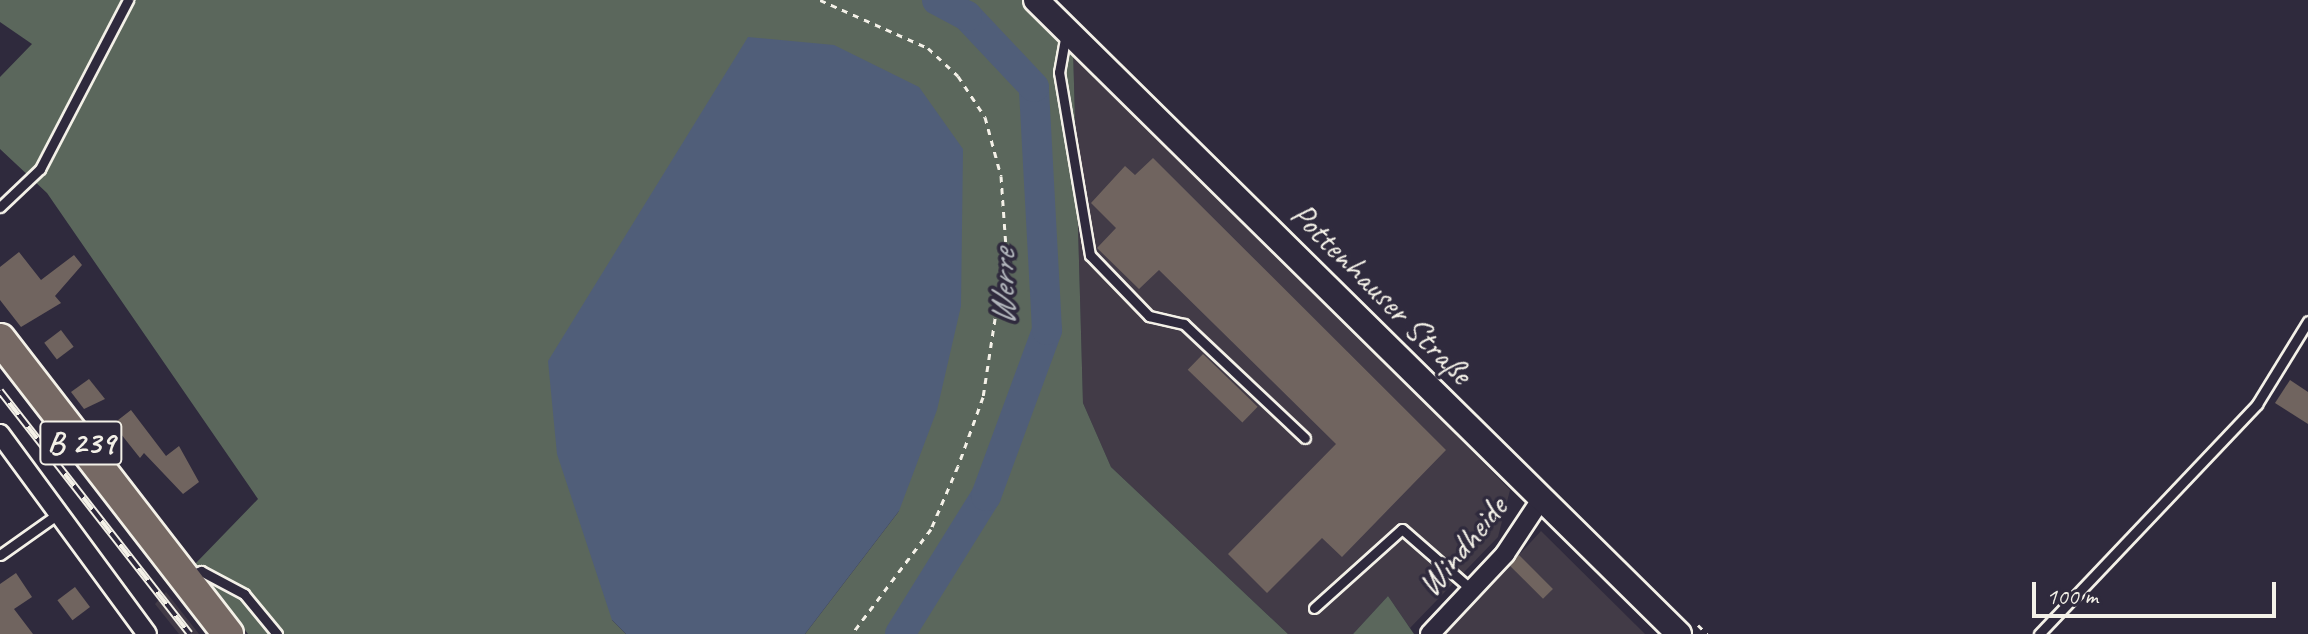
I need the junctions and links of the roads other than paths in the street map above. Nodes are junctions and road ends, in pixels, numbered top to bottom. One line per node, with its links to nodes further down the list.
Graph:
1 (128, 0): 4 (lane)
2 (1036, 0): 3 (street, Pottenhauser Straße)
3 (1067, 30): 8 (lane); 9 (street, Pottenhauser Straße)
4 (0, 207)
5 (2308, 321): 20 (lane)
6 (0, 339): 12 (main road, B 239)
7 (0, 434): 10 (street)
8 (1305, 438)
9 (1542, 498): 13 (street, Windheide); 19 (street, Pottenhauser Straße)
10 (58, 514): 11 (lane); 15 (street)
11 (0, 555)
12 (184, 576): 16 (main road, B 239); 17 (lane)
13 (1472, 590): 14 (lane); 18 (street, Windheide)
14 (1314, 608)
15 (137, 631)
16 (228, 634)
17 (277, 634)
18 (1430, 634)
19 (1679, 634)
20 (2039, 634)

